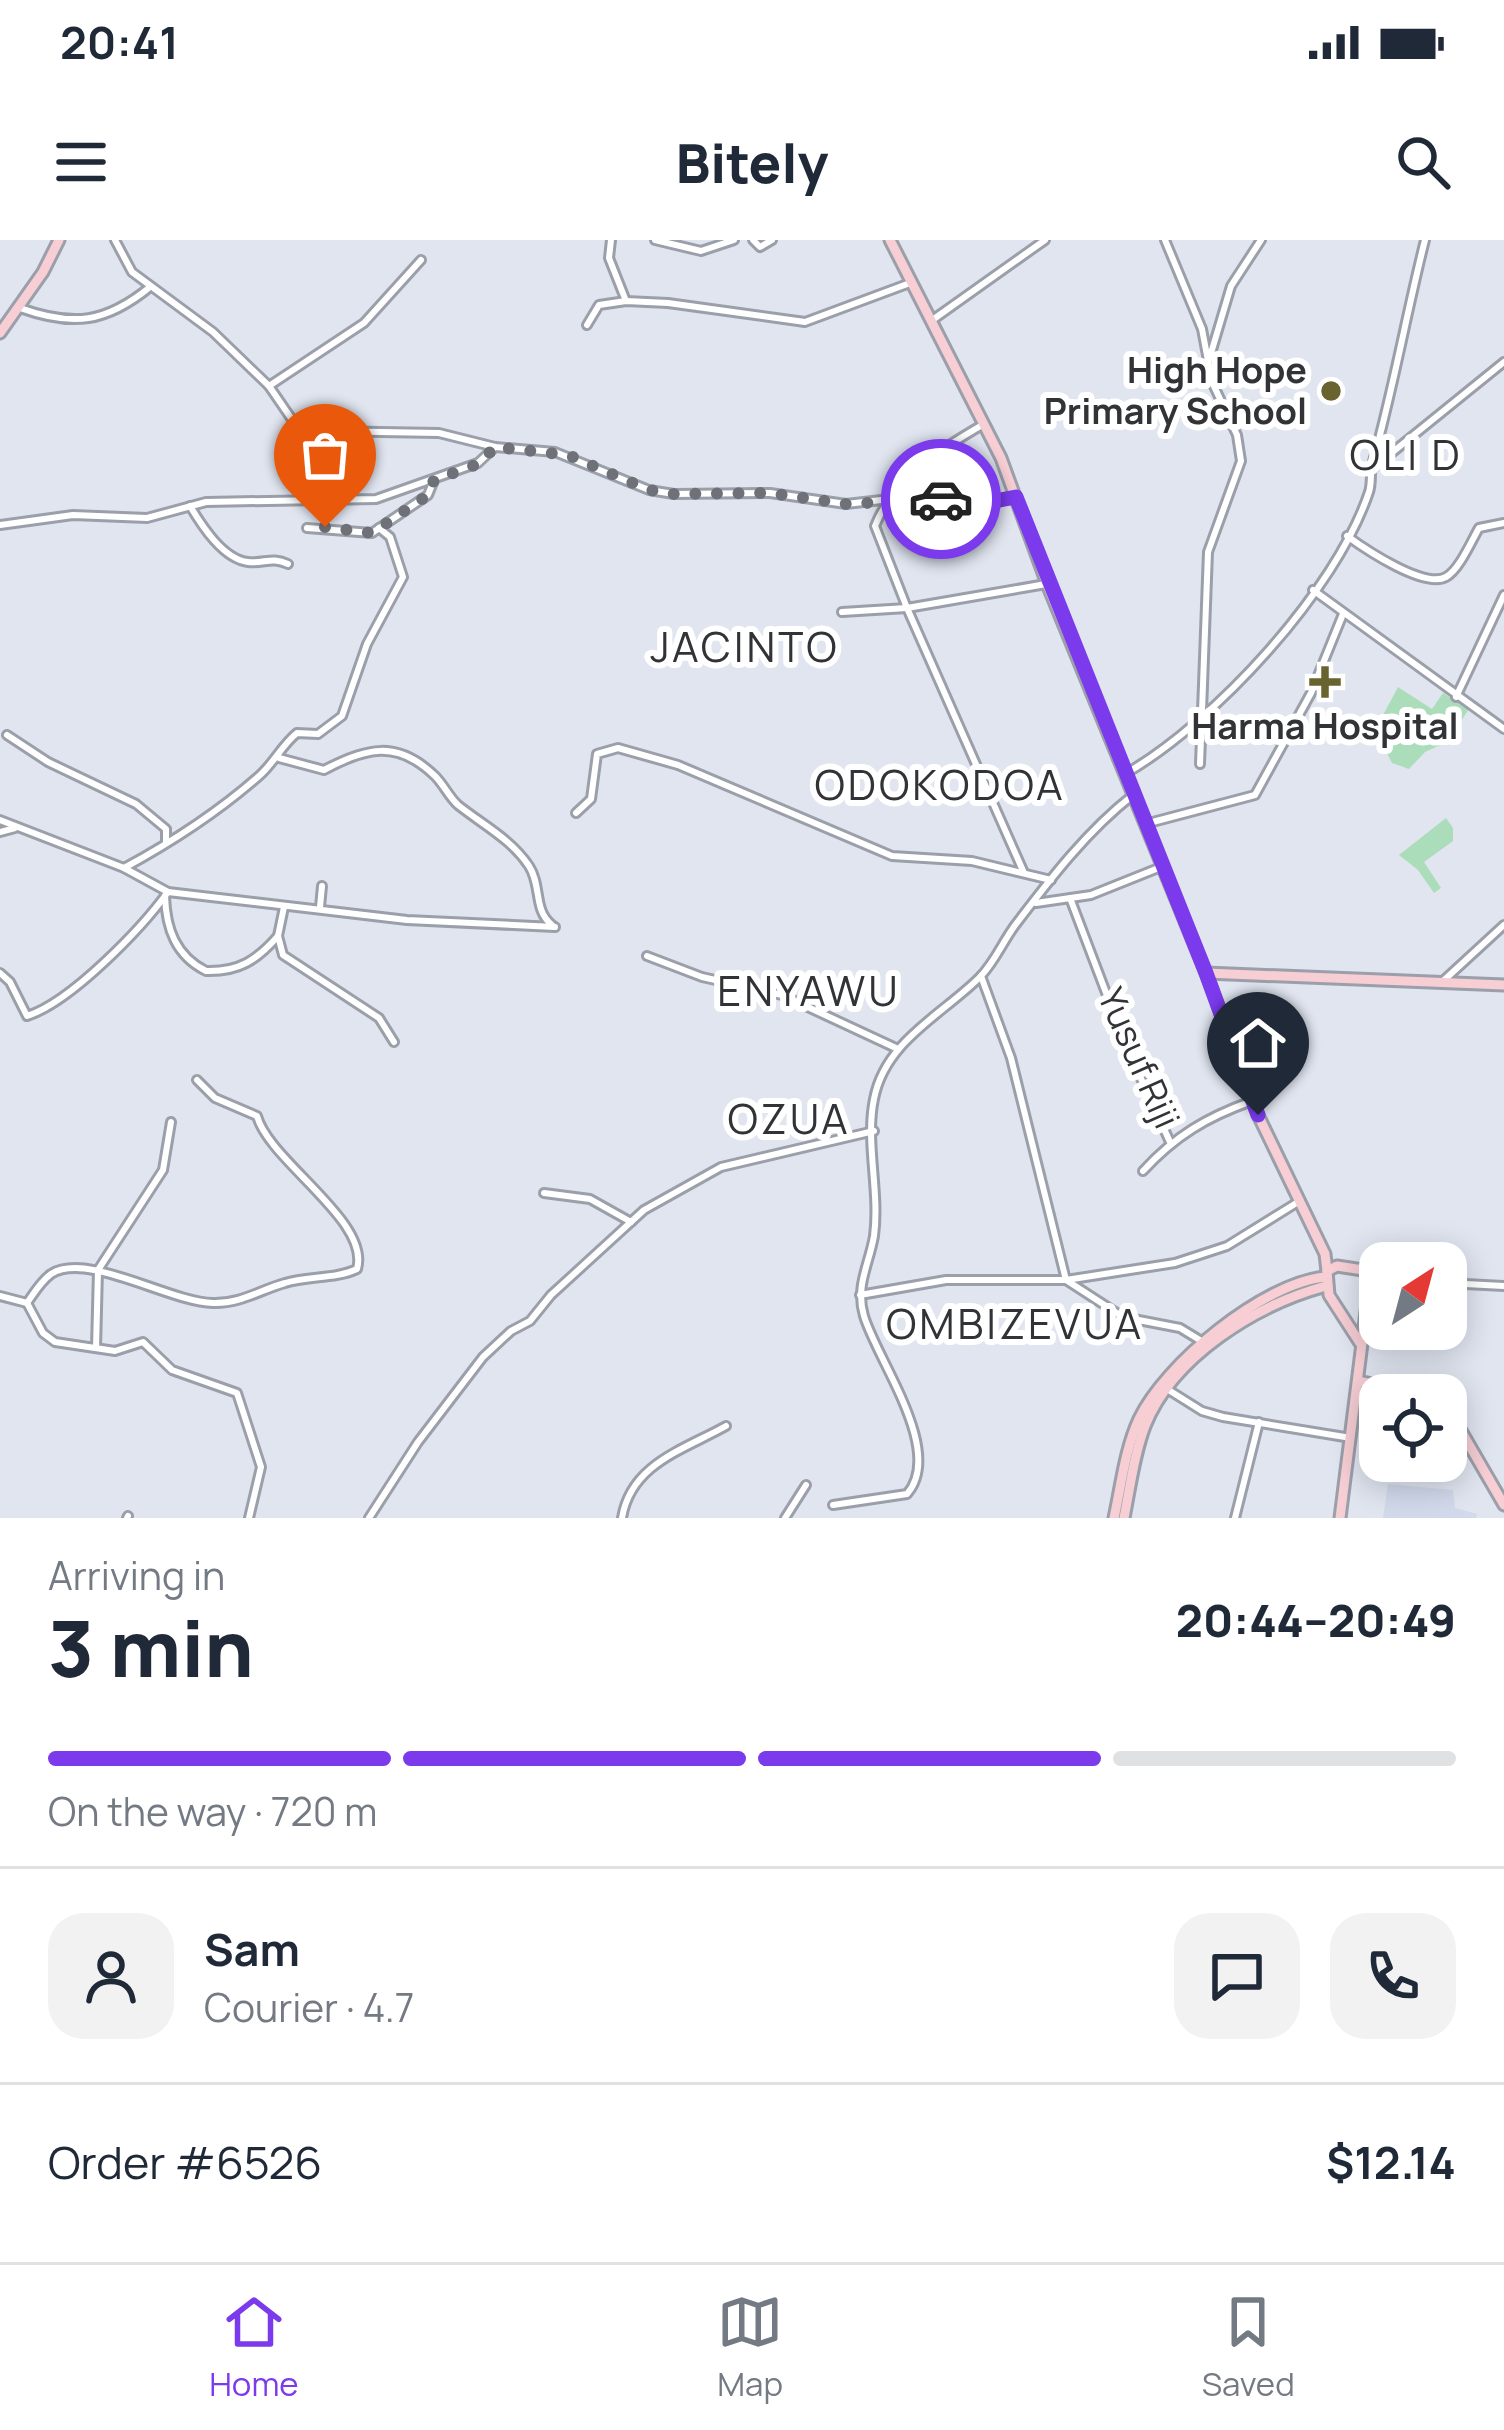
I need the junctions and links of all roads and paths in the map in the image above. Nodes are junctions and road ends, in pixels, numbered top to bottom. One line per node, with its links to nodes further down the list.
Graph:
1 (59, 240): 17 (main road)
2 (115, 240): 15 (street)
3 (611, 240): 16 (street)
4 (655, 240): 5 (street)
5 (734, 240)
6 (753, 240): 7 (street)
7 (772, 240)
8 (890, 240): 14 (main road)
9 (1045, 240): 18 (street)
10 (1166, 240): 22 (street)
11 (1261, 240): 22 (street)
12 (1425, 240): 26 (street)
13 (421, 260): 23 (street)
14 (910, 283): 16 (street); 18 (main road)
15 (151, 287): 17 (street); 23 (street)
16 (626, 301): 19 (street)
17 (20, 308): 20 (main road)
18 (932, 321): 24 (main road)
19 (587, 325)
20 (0, 333)
21 (1504, 362): 26 (street)
22 (1208, 363): 44 (street)
23 (269, 386): 25 (street)
24 (986, 422): 28 (main road); 29 (street)
25 (495, 447): 27 (street); 29 (street)
26 (1370, 471): 35 (street)
27 (434, 480): 30 (street); 34 (street)
28 (1016, 497): 29 (street); 37 (main road)
29 (889, 499): 40 (street)
30 (190, 506): 32 (street); 36 (street)
31 (1504, 523): 35 (street)
32 (0, 525)
33 (307, 528): 34 (street)
34 (380, 528): 47 (street)
35 (1347, 536): 38 (street)
36 (288, 564)
37 (1047, 584): 40 (street); 49 (main road)
38 (1313, 590): 42 (street); 44 (street)
39 (1504, 595): 43 (street)
40 (907, 608): 41 (street); 59 (street)
41 (842, 612)
42 (1343, 614): 43 (street); 53 (street)
43 (1456, 697): 45 (street)
44 (1201, 722): 48 (street); 49 (street)
45 (1504, 729)
46 (7, 735): 56 (street)
47 (279, 758): 56 (street); 66 (street)
48 (1200, 764)
49 (1125, 774): 50 (main road)
50 (1133, 795): 53 (main road); 60 (street)
51 (576, 813): 59 (street)
52 (0, 820): 54 (street)
53 (1145, 824): 57 (main road)
54 (15, 828): 55 (street); 58 (street)
55 (0, 832)
56 (166, 843): 58 (street)
57 (1162, 866): 63 (street); 71 (main road)
58 (124, 868): 62 (street)
59 (1024, 873): 60 (street)
60 (1051, 880): 64 (street)
61 (322, 886): 66 (street)
62 (166, 894): 65 (street); 68 (street); 70 (street)
63 (1070, 898): 64 (street); 81 (street, Yusuf Riji)
64 (1032, 904): 72 (street)
65 (284, 907): 66 (street); 68 (street)
66 (320, 907)
67 (1504, 925): 73 (street)
68 (278, 936): 75 (street)
69 (647, 956): 76 (street)
70 (0, 973)
71 (1206, 973): 73 (main road); 78 (main road)
72 (981, 976): 76 (street); 89 (street)
73 (1440, 984): 74 (main road)
74 (1504, 985)
75 (394, 1042)
76 (898, 1049): 80 (street)
77 (197, 1080): 86 (street)
78 (1252, 1101): 81 (street, Yusuf Riji); 84 (main road)
79 (171, 1122): 86 (street)
80 (874, 1131): 85 (street); 92 (street)
81 (1170, 1142): 82 (street)
82 (1143, 1171)
83 (544, 1193): 85 (street)
84 (1298, 1202): 87 (main road); 89 (street)
85 (631, 1222): 111 (street)
86 (98, 1270): 94 (street); 99 (street)
87 (1329, 1275): 88 (main road); 96 (main road); 98 (main road)
88 (1359, 1275)
89 (1066, 1280): 92 (street); 98 (street)
90 (1467, 1284): 91 (street)
91 (1504, 1286)
92 (860, 1294): 108 (street)
93 (0, 1296): 94 (street)
94 (27, 1303): 99 (street)
95 (1359, 1311): 96 (main road)
96 (1341, 1315): 97 (main road)
97 (1359, 1342)
98 (1206, 1345): 102 (main road); 114 (main road)
99 (96, 1348): 110 (street)
100 (1360, 1350): 101 (main road)
101 (1358, 1381): 105 (main road)
102 (1167, 1389): 103 (street); 115 (main road)
103 (1259, 1422): 105 (street); 116 (street)
104 (726, 1426): 112 (street)
105 (1351, 1438): 117 (main road)
106 (1467, 1442): 109 (main road)
107 (806, 1485): 113 (street)
108 (833, 1504)
109 (1504, 1505)
110 (249, 1518)
111 (369, 1518)
112 (622, 1518)
113 (785, 1518)
114 (1114, 1518)
115 (1124, 1518)
116 (1235, 1518)
117 (1340, 1518)

